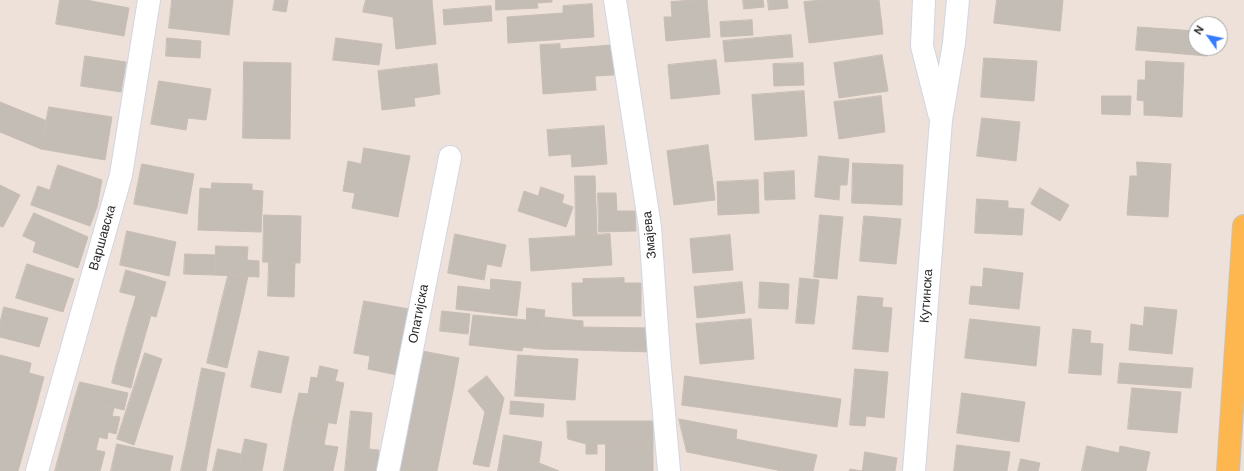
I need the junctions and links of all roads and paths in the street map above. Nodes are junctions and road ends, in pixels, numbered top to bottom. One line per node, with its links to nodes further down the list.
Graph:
1 (149, 0): 8 (street, Варшавска)
2 (615, 0): 10 (street, Змајева)
3 (924, 0): 5 (street, Кутинска)
4 (958, 0): 5 (street, Кутинска)
5 (941, 120): 11 (street, Кутинска)
6 (450, 157): 9 (street, Опатијска)
7 (1244, 226): 12 (main road)
8 (37, 471)
9 (388, 471)
10 (669, 471)
11 (914, 471)
12 (1228, 471)

